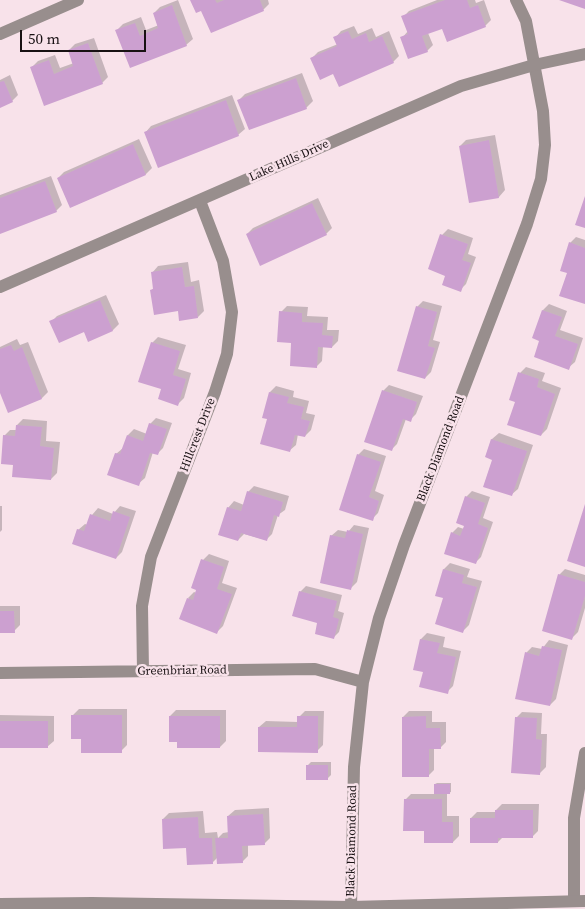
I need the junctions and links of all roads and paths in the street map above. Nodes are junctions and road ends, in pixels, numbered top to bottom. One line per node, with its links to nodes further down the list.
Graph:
1 (78, 0): 3 (street)
2 (516, 0): 5 (street, Black Diamond Road)
3 (0, 34)
4 (585, 54): 5 (street, Lake Hills Drive)
5 (534, 65): 6 (street, Lake Hills Drive); 10 (street, Black Diamond Road)
6 (200, 201): 7 (street, Lake Hills Drive); 8 (street, Hillcrest Drive)
7 (0, 287)
8 (143, 671): 9 (street, Greenbriar Road); 10 (street, Greenbriar Road)
9 (0, 673)
10 (363, 682): 15 (street, Black Diamond Road)
11 (585, 753): 12 (street)
12 (579, 901): 15 (street)
13 (0, 904): 14 (street)
14 (92, 906): 15 (street)
15 (351, 907)

